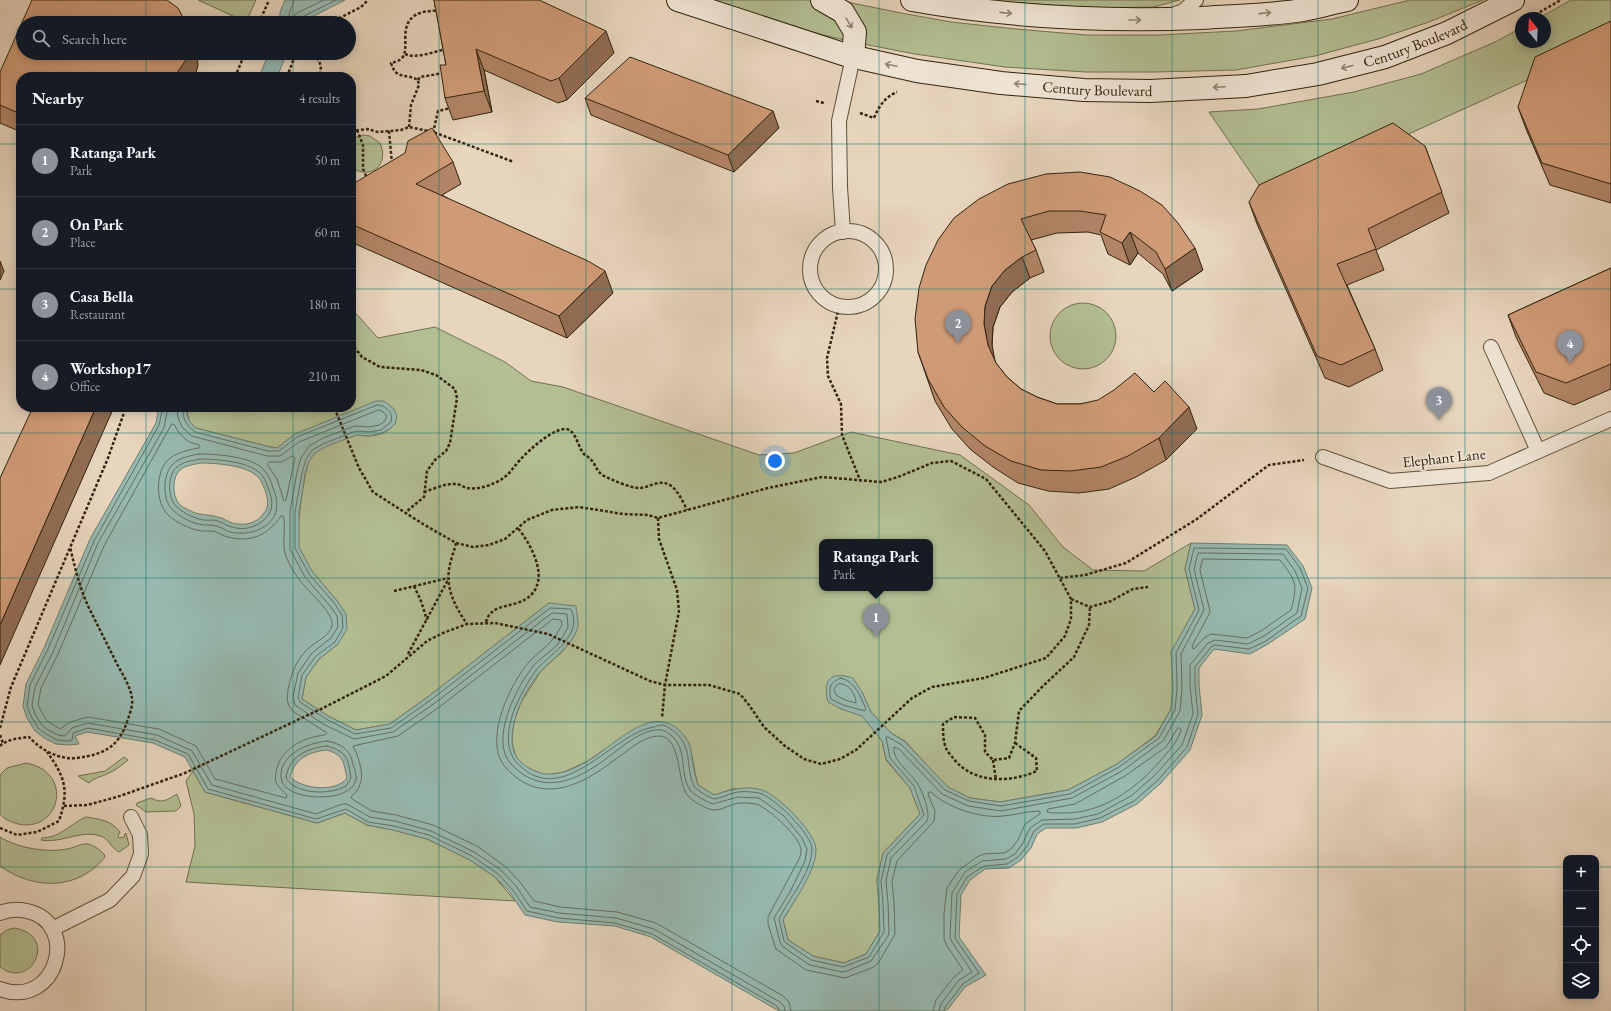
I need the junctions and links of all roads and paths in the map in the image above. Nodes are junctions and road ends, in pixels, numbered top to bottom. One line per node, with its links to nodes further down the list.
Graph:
1 (269, 0): 13 (path)
2 (368, 0): 14 (path)
3 (678, 0): 18 (main road, Century Boulevard)
4 (822, 0): 18 (main road, one-way to 18)
5 (912, 0): 15 (main road, one-way to 15)
6 (1196, 0): 15 (lane)
7 (1348, 0): 10 (main road)
8 (1513, 0): 18 (main road, Century Boulevard, one-way to 18)
9 (1561, 0): 12 (path)
10 (1296, 5): 15 (main road, one-way to 10)
11 (439, 10): 17 (path)
12 (1539, 12)
13 (262, 16)
14 (344, 16)
15 (1158, 20)
16 (446, 49): 17 (path)
17 (405, 54): 26 (path)
18 (853, 57): 36 (lane)
19 (242, 60): 22 (path)
20 (293, 60): 23 (path)
21 (318, 60): 24 (path)
22 (237, 72)
23 (289, 72)
24 (320, 72)
25 (451, 72): 26 (path)
26 (418, 80): 28 (path)
27 (451, 108): 31 (path)
28 (409, 126): 30 (path); 31 (path)
29 (357, 130): 30 (path); 35 (path)
30 (390, 131): 34 (path)
31 (433, 132): 32 (path); 33 (path)
32 (431, 136)
33 (514, 162)
34 (396, 170)
35 (370, 182)
36 (843, 232): 37 (lane); 37 (lane)
37 (839, 307): 45 (path)
38 (1491, 348): 43 (lane)
39 (356, 350): 46 (path)
40 (124, 412): 52 (path)
41 (336, 412): 48 (path)
42 (1611, 419): 43 (lane, Elephant Lane)
43 (1538, 451): 44 (lane, Elephant Lane)
44 (1323, 457): 54 (path)
45 (860, 480): 47 (path); 54 (path)
46 (424, 492): 47 (path); 48 (path)
47 (687, 510): 49 (path)
48 (406, 512): 51 (path)
49 (658, 518): 50 (path); 64 (path)
50 (518, 528): 51 (path); 61 (path)
51 (456, 543): 53 (path)
52 (70, 547): 66 (path); 71 (path)
53 (449, 578): 55 (path); 60 (path); 62 (path)
54 (1060, 578): 58 (path)
55 (414, 586): 57 (path); 60 (path)
56 (1148, 587): 59 (path)
57 (394, 591)
58 (1071, 599): 59 (path); 64 (path)
59 (1090, 607): 69 (path)
60 (427, 620): 63 (path)
61 (486, 622): 62 (path); 64 (path)
62 (467, 624): 63 (path)
63 (407, 657): 74 (path)
64 (665, 685): 65 (path)
65 (662, 718)
66 (0, 728)
67 (0, 735): 68 (path)
68 (3, 743): 70 (path); 71 (path)
69 (1015, 743): 72 (path); 73 (path)
70 (0, 746)
71 (47, 752): 74 (path)
72 (993, 760): 73 (path); 73 (path)
73 (996, 780)
74 (64, 806): 76 (path)
75 (131, 816): 79 (lane)
76 (0, 828)
77 (0, 898): 78 (lane)
78 (5, 911): 79 (lane)
79 (52, 929): 80 (lane)
80 (0, 989)

